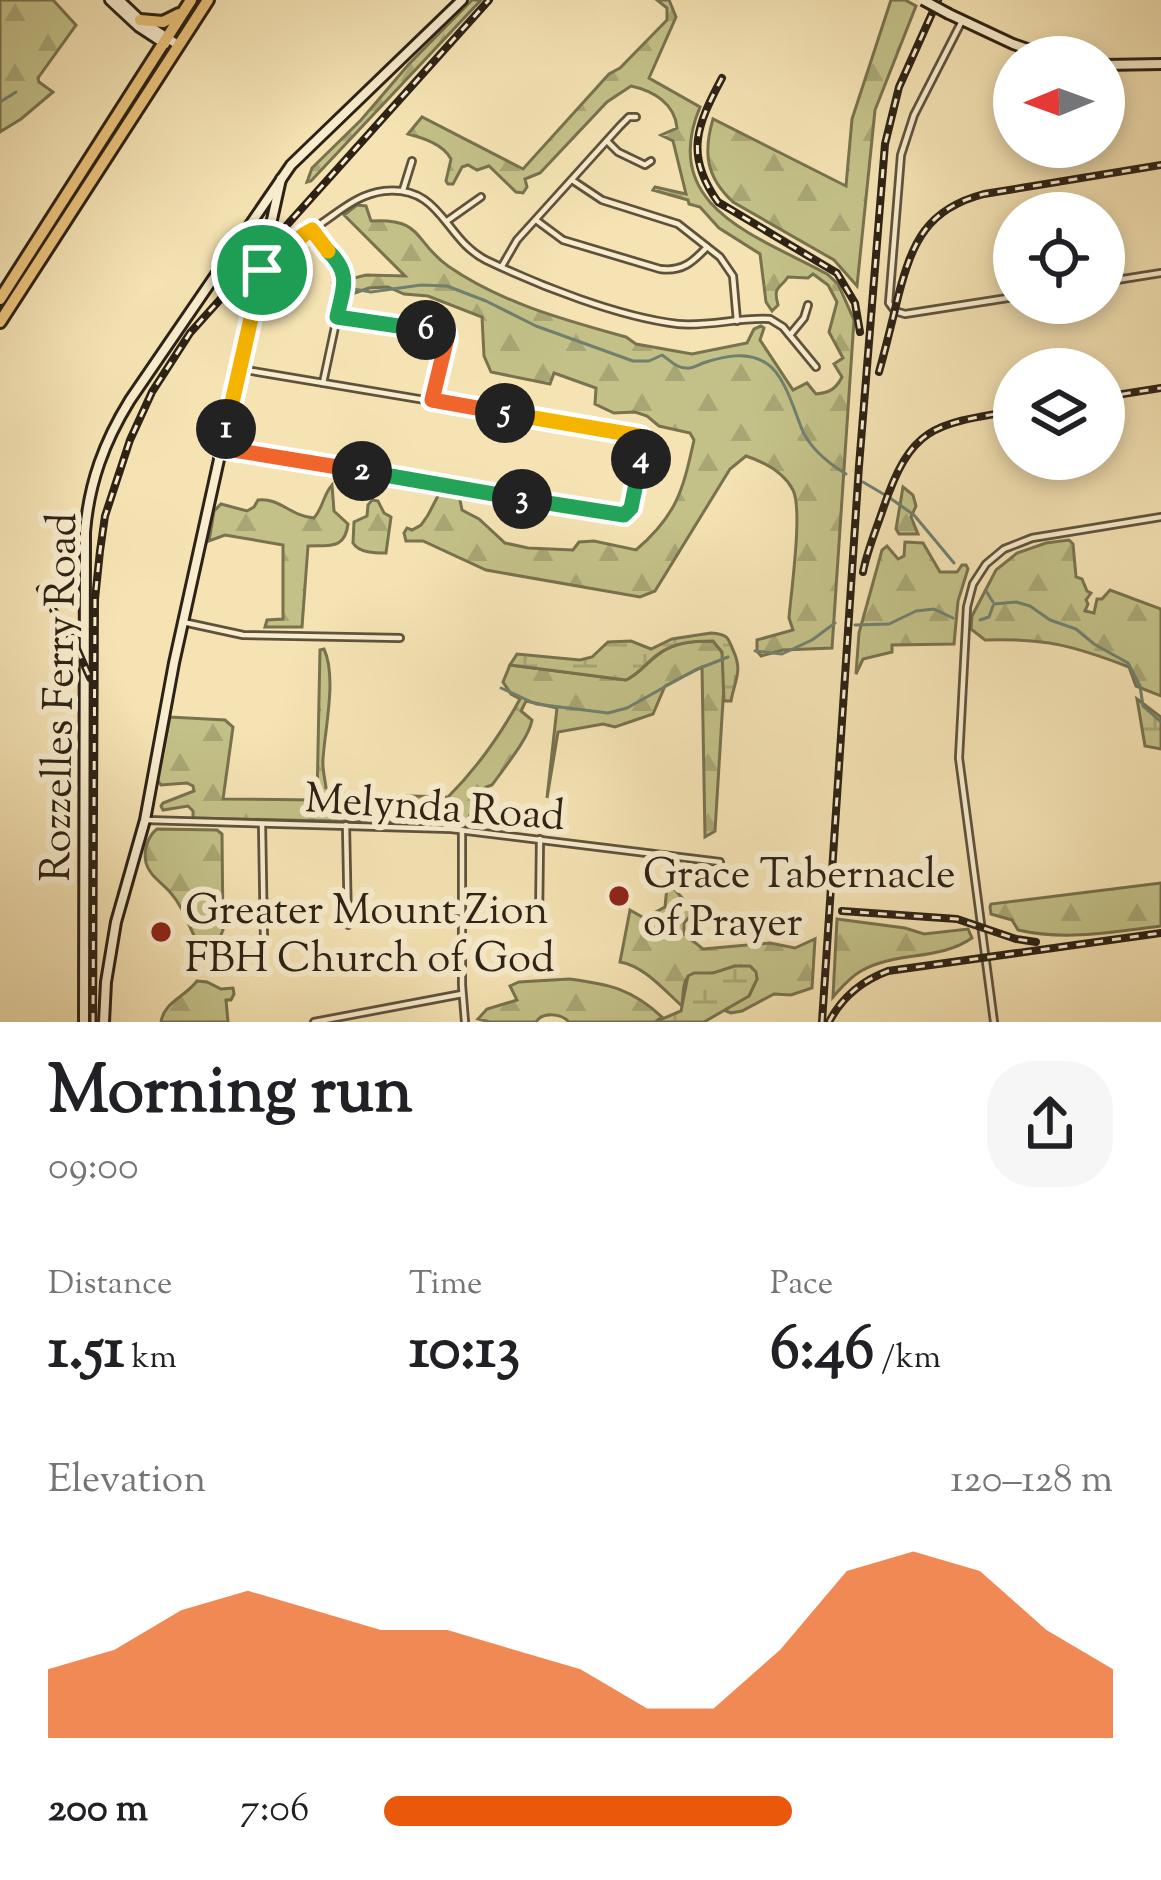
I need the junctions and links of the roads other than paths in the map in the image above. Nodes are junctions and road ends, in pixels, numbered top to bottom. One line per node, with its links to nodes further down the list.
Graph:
1 (114, 0): 6 (street); 9 (street)
2 (208, 0): 10 (highway)
3 (462, 0): 17 (street, Rozzelles Ferry Road)
4 (923, 0): 7 (street, bridge)
5 (189, 4): 6 (highway); 9 (highway)
6 (140, 20): 9 (street)
7 (962, 21): 8 (street); 30 (street)
8 (995, 36)
9 (165, 40): 10 (street); 29 (highway)
10 (177, 48): 34 (highway)
11 (1161, 64): 12 (street)
12 (1125, 65)
13 (636, 117): 14 (street)
14 (607, 141): 16 (street); 18 (street)
15 (412, 161): 19 (street)
16 (651, 161)
17 (282, 176): 26 (street); 56 (street, Rozzelles Ferry Road)
18 (572, 180): 21 (street); 24 (street)
19 (403, 191): 22 (street); 23 (street)
20 (481, 197): 22 (street)
21 (536, 220): 24 (street); 25 (street)
22 (447, 221): 25 (street)
23 (312, 230): 26 (street); 32 (street)
24 (707, 247): 33 (street)
25 (502, 266): 33 (street)
26 (262, 270): 37 (street)
27 (1161, 273): 28 (street)
28 (1125, 279)
29 (0, 299)
30 (993, 300)
31 (808, 305): 35 (street)
32 (337, 317): 38 (street); 39 (street)
33 (737, 321): 35 (street)
34 (0, 322)
35 (790, 335): 36 (street)
36 (816, 367)
37 (240, 369): 38 (street); 40 (street)
38 (323, 382): 39 (street)
39 (432, 400): 40 (street)
40 (221, 448): 42 (street)
41 (1161, 517): 60 (street)
42 (183, 622): 43 (street); 44 (street)
43 (400, 638)
44 (145, 820): 45 (street, Melynda Road); 57 (street)
45 (262, 824): 46 (street, Melynda Road); 54 (street)
46 (346, 825): 47 (street, Melynda Road); 53 (street)
47 (462, 830): 48 (street, Melynda Road); 51 (street)
48 (540, 839): 49 (street, Melynda Road); 52 (street)
49 (720, 862)
50 (430, 912): 51 (street)
51 (461, 912): 55 (street)
52 (538, 922)
53 (348, 925)
54 (264, 940)
55 (462, 994): 58 (street); 59 (street)
56 (84, 1022)
57 (104, 1022)
58 (314, 1022)
59 (465, 1022)
60 (994, 1022)

